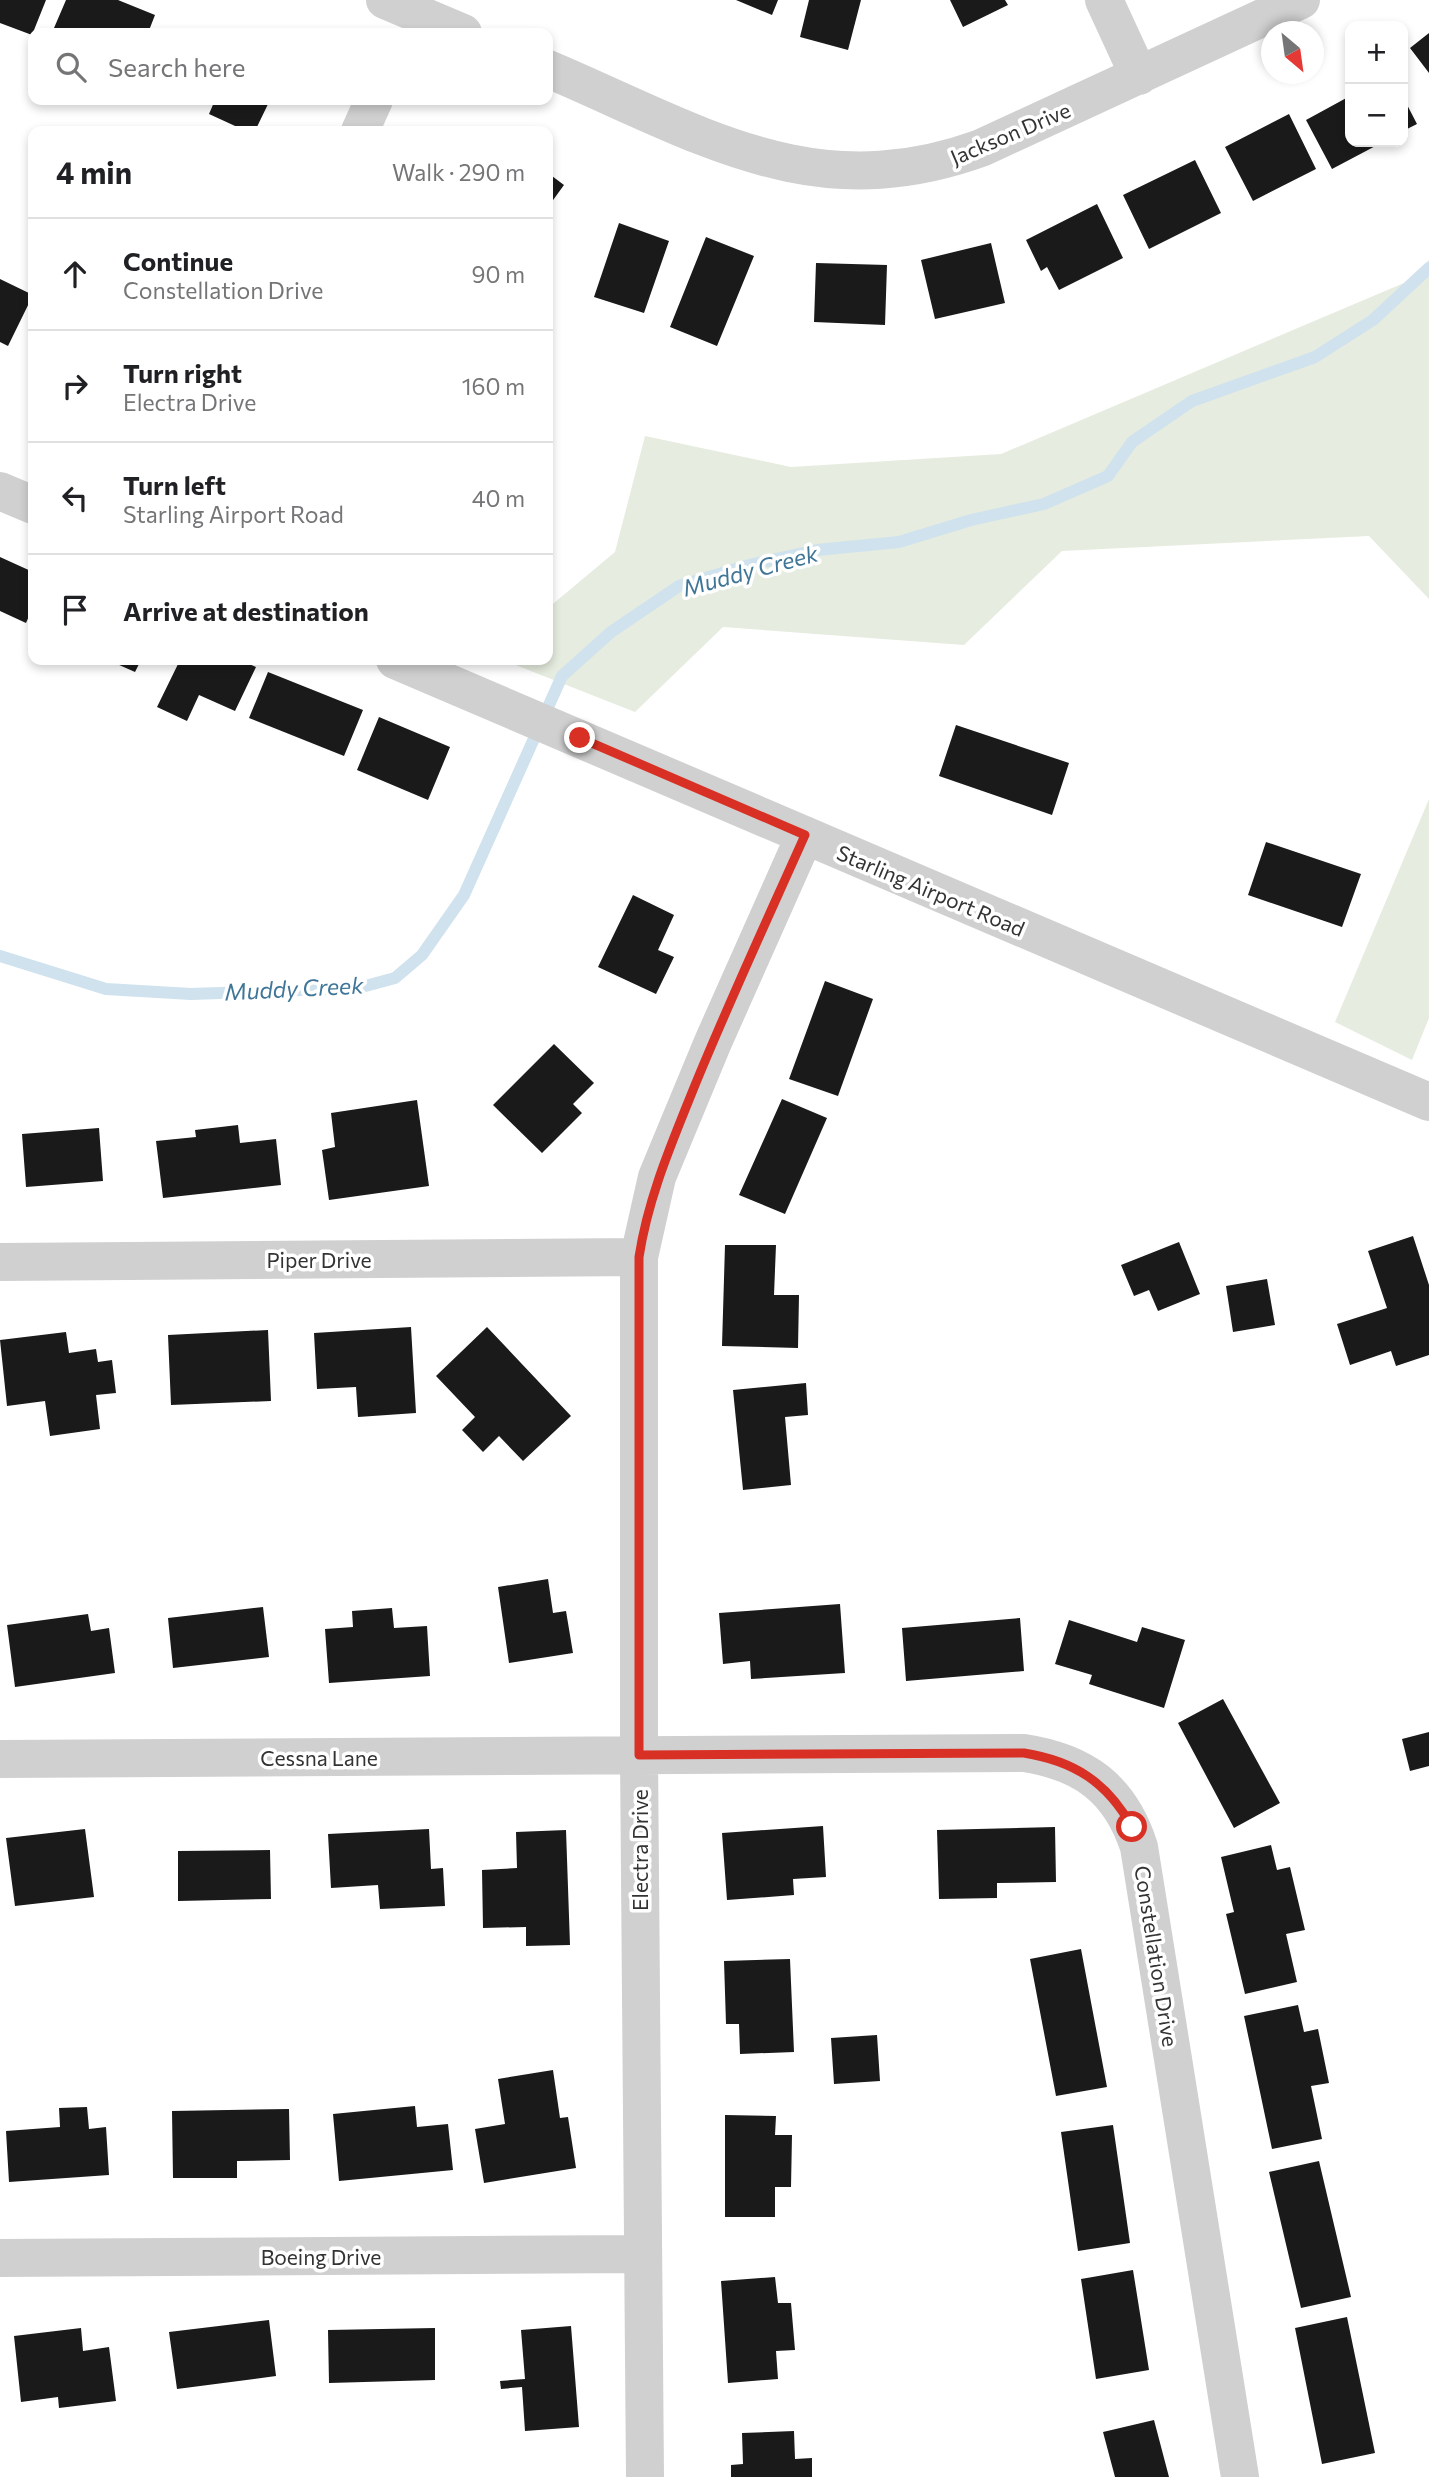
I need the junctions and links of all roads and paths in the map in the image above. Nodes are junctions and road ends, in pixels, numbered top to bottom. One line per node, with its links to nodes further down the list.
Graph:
1 (1104, 0): 6 (street)
2 (1301, 0): 6 (street, Jackson Drive)
3 (400, 15): 4 (street)
4 (446, 28)
5 (553, 71): 6 (street, Jackson Drive)
6 (1139, 76)
7 (372, 105): 8 (street)
8 (362, 126)
9 (0, 491): 10 (street)
10 (28, 504)
11 (407, 665): 12 (street, Starling Airport Road)
12 (805, 835): 13 (street, Starling Airport Road); 14 (street, Electra Drive)
13 (1429, 1102)
14 (639, 1257): 15 (street, Piper Drive); 16 (street, Electra Drive)
15 (0, 1262)
16 (639, 1755): 17 (street, Cessna Lane); 18 (street, Electra Drive); 21 (street, Constellation Drive)
17 (0, 1759)
18 (642, 2254): 19 (street, Boeing Drive); 20 (street, Electra Drive)
19 (0, 2258)
20 (645, 2477)
21 (1240, 2477)

